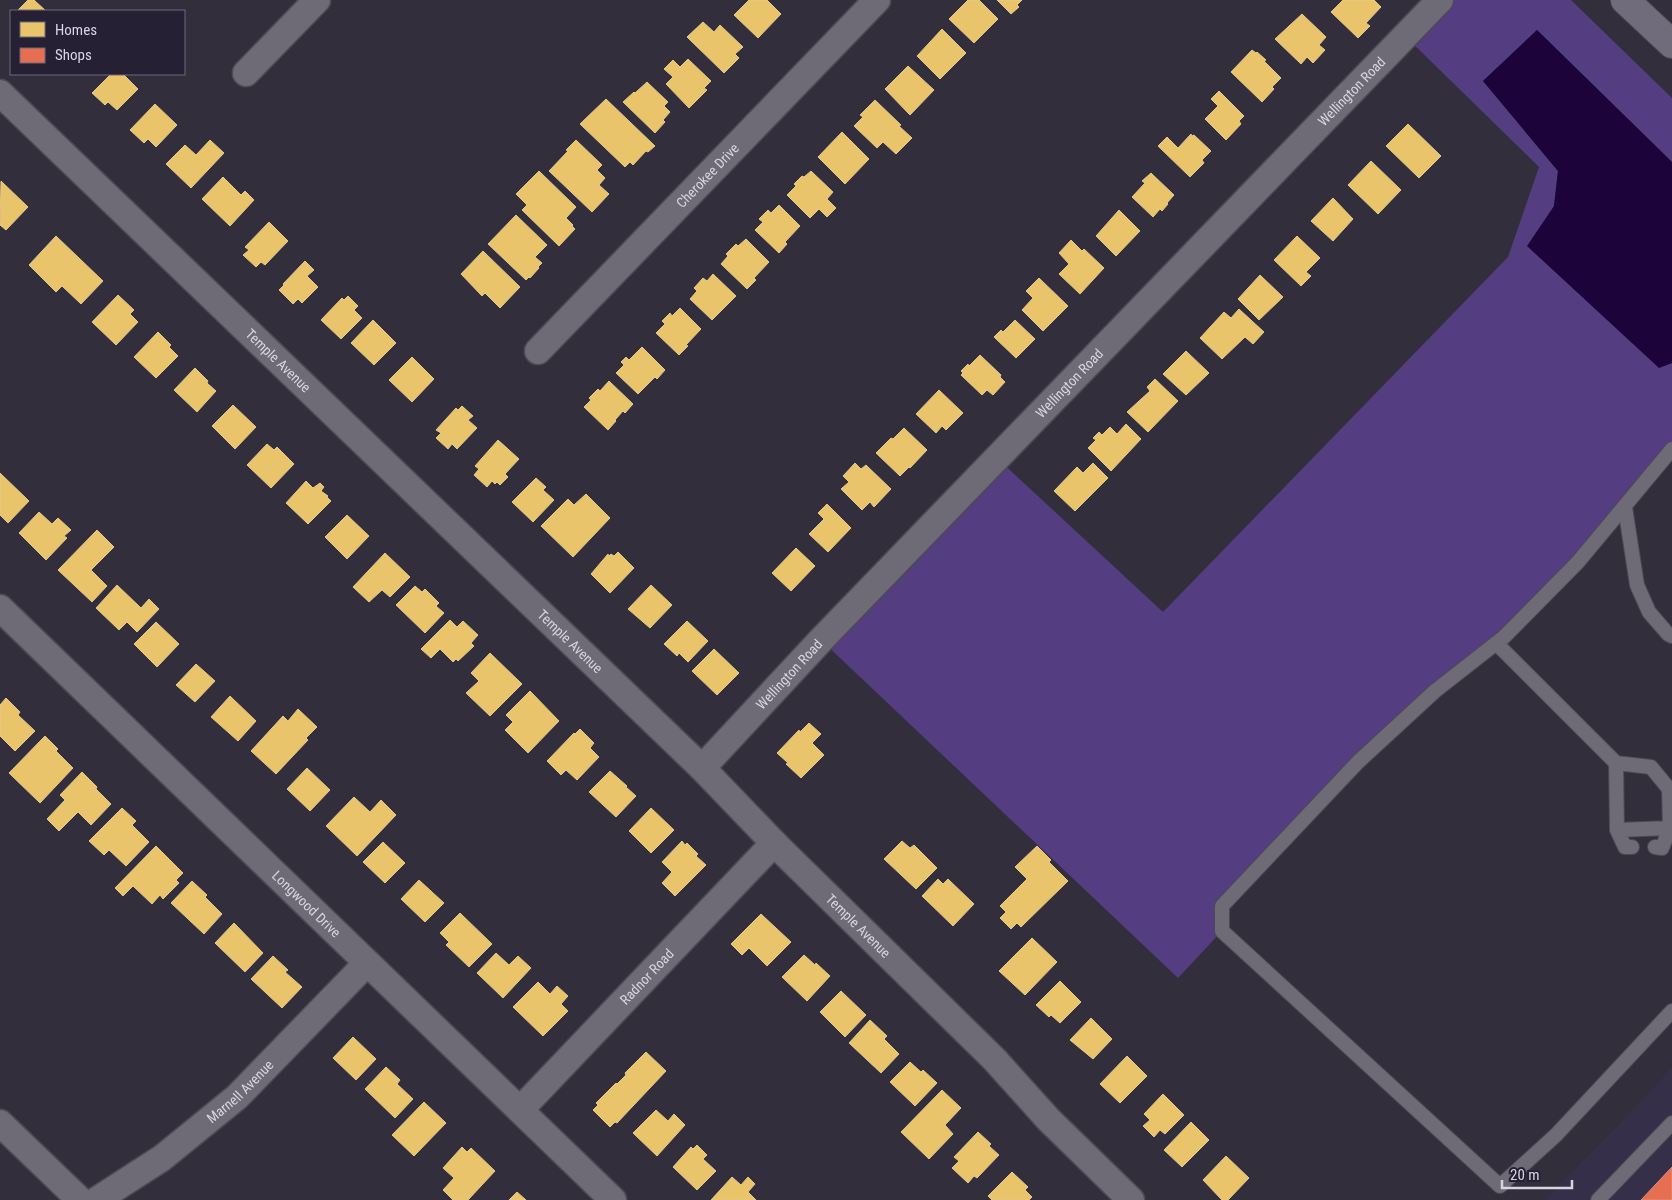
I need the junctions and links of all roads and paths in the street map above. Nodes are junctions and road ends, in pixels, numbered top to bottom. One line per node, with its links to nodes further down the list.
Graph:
1 (317, 0): 6 (street)
2 (877, 0): 8 (street, Cherokee Drive)
3 (1440, 0): 15 (street, Wellington Road)
4 (1626, 0): 5 (main road)
5 (1672, 44)
6 (246, 73)
7 (0, 93): 15 (street, Temple Avenue)
8 (538, 351)
9 (1672, 448): 10 (lane)
10 (1624, 507): 12 (lane); 13 (lane)
11 (0, 608): 21 (street, Longwood Drive)
12 (1672, 636)
13 (1496, 643): 14 (lane); 22 (lane)
14 (1616, 763): 16 (lane); 17 (lane)
15 (702, 768): 18 (street, Temple Avenue)
16 (1670, 828): 17 (lane); 20 (lane)
17 (1617, 830): 19 (lane)
18 (774, 843): 23 (street, Radnor Road); 29 (street, Temple Avenue)
19 (1632, 847)
20 (1655, 847)
21 (367, 963): 23 (street, Longwood Drive); 27 (street, Marnell Avenue)
22 (1672, 1011)
23 (520, 1110): 28 (street, Longwood Drive)
24 (0, 1123): 26 (street)
25 (1672, 1123): 30 (lane)
26 (80, 1200)
27 (97, 1200)
28 (613, 1200)
29 (1131, 1200)
30 (1598, 1200)

